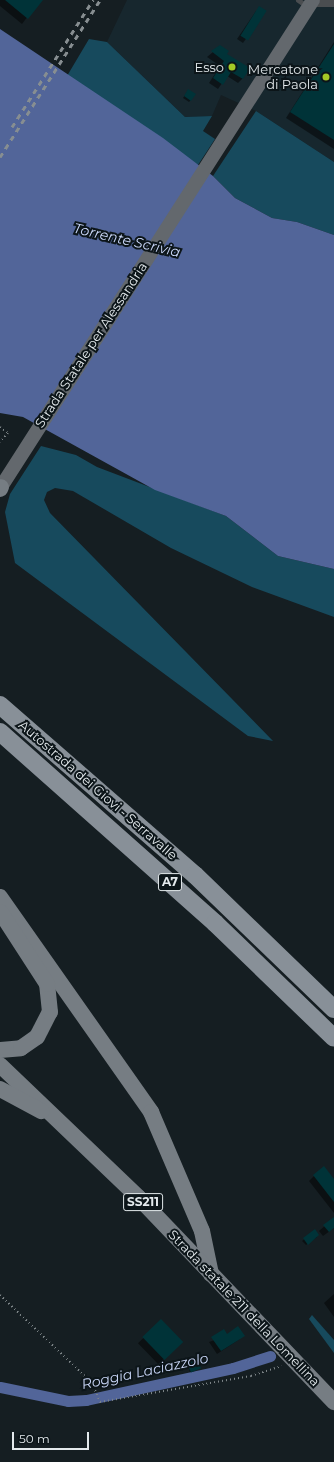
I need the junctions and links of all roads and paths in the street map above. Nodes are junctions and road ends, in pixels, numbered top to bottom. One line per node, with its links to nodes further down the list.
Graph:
1 (308, 2): 2 (street); 5 (main road, Strada Statale per Alessandria)
2 (334, 2)
3 (0, 427): 4 (path)
4 (0, 442)
5 (0, 488)
6 (0, 705): 10 (highway, Autostrada dei Giovi - Serravalle / A7)
7 (0, 732): 11 (highway, Autostrada dei Giovi - Serravalle / A7)
8 (0, 897): 16 (main road)
9 (0, 911): 12 (main road)
10 (334, 1009)
11 (333, 1038)
12 (0, 1050)
13 (0, 1065): 15 (main road, Strada statale 211 della Lomellina / SS211)
14 (0, 1089): 15 (main road)
15 (74, 1132): 16 (main road, Strada statale 211 della Lomellina / SS211)
16 (211, 1274): 18 (main road, Strada statale 211 della Lomellina / SS211)
17 (0, 1295): 18 (path)
18 (291, 1357): 19 (main road, Strada statale 211 della Lomellina / SS211)
19 (334, 1401)

